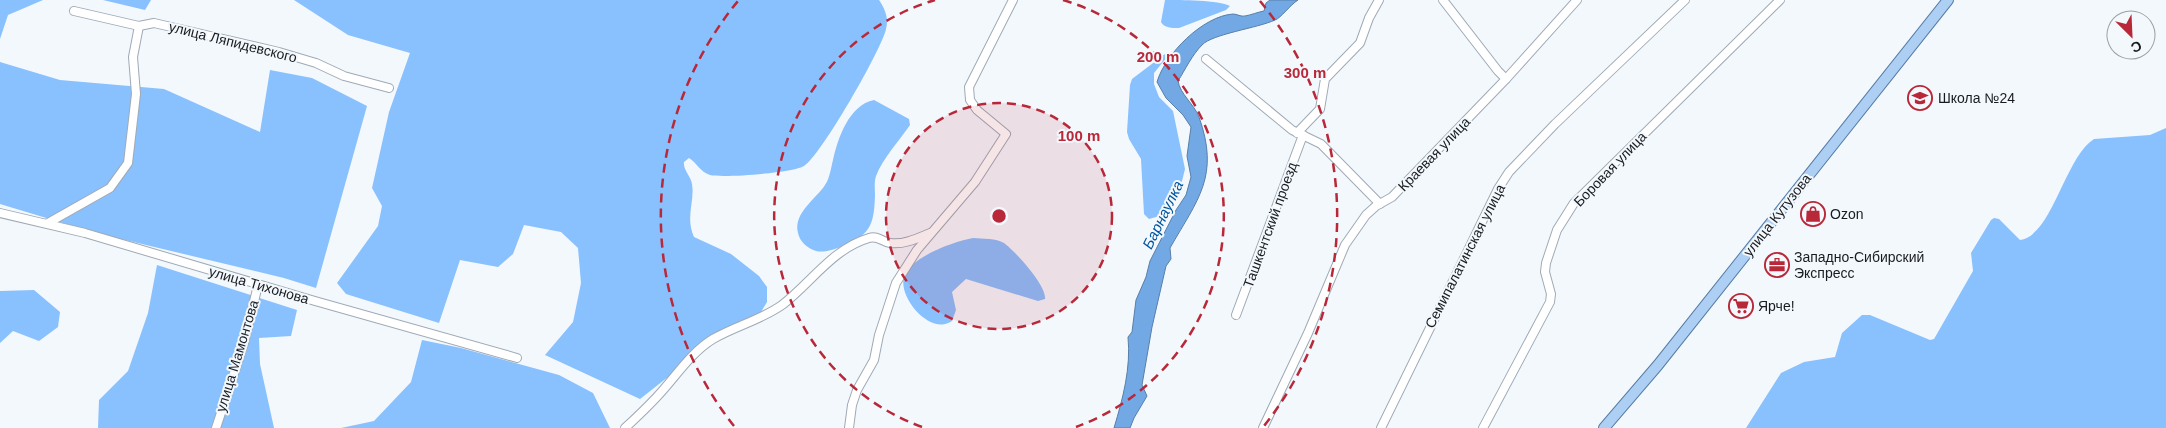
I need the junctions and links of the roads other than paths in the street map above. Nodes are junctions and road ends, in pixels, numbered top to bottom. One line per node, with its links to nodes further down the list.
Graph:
1 (1013, 0): 17 (street)
2 (1379, 0): 13 (street, Ташкентский проезд)
3 (1443, 0): 11 (street)
4 (1577, 0): 11 (street, Краевая улица)
5 (1685, 0): 25 (street, Семипалатинская улица)
6 (1780, 0): 26 (street, Боровая улица)
7 (1948, 0): 27 (main road, улица Кутузова)
8 (74, 11): 9 (street, улица Ляпидевского)
9 (139, 26): 12 (street, улица Ляпидевского); 16 (street)
10 (1206, 59): 13 (street)
11 (1506, 79): 14 (street, Краевая улица)
12 (389, 88)
13 (1300, 134): 14 (street); 19 (street, Ташкентский проезд)
14 (1380, 204): 24 (street, Краевая улица)
15 (0, 213): 16 (street, улица Тихонова)
16 (48, 223): 18 (street, улица Тихонова)
17 (933, 232): 22 (street); 23 (street)
18 (258, 285): 20 (street, улица Тихонова); 21 (street, улица Мамонтова)
19 (1236, 315)
20 (517, 358)
21 (216, 428)
22 (625, 428)
23 (849, 428)
24 (1263, 428)
25 (1381, 428)
26 (1483, 428)
27 (1604, 428)

